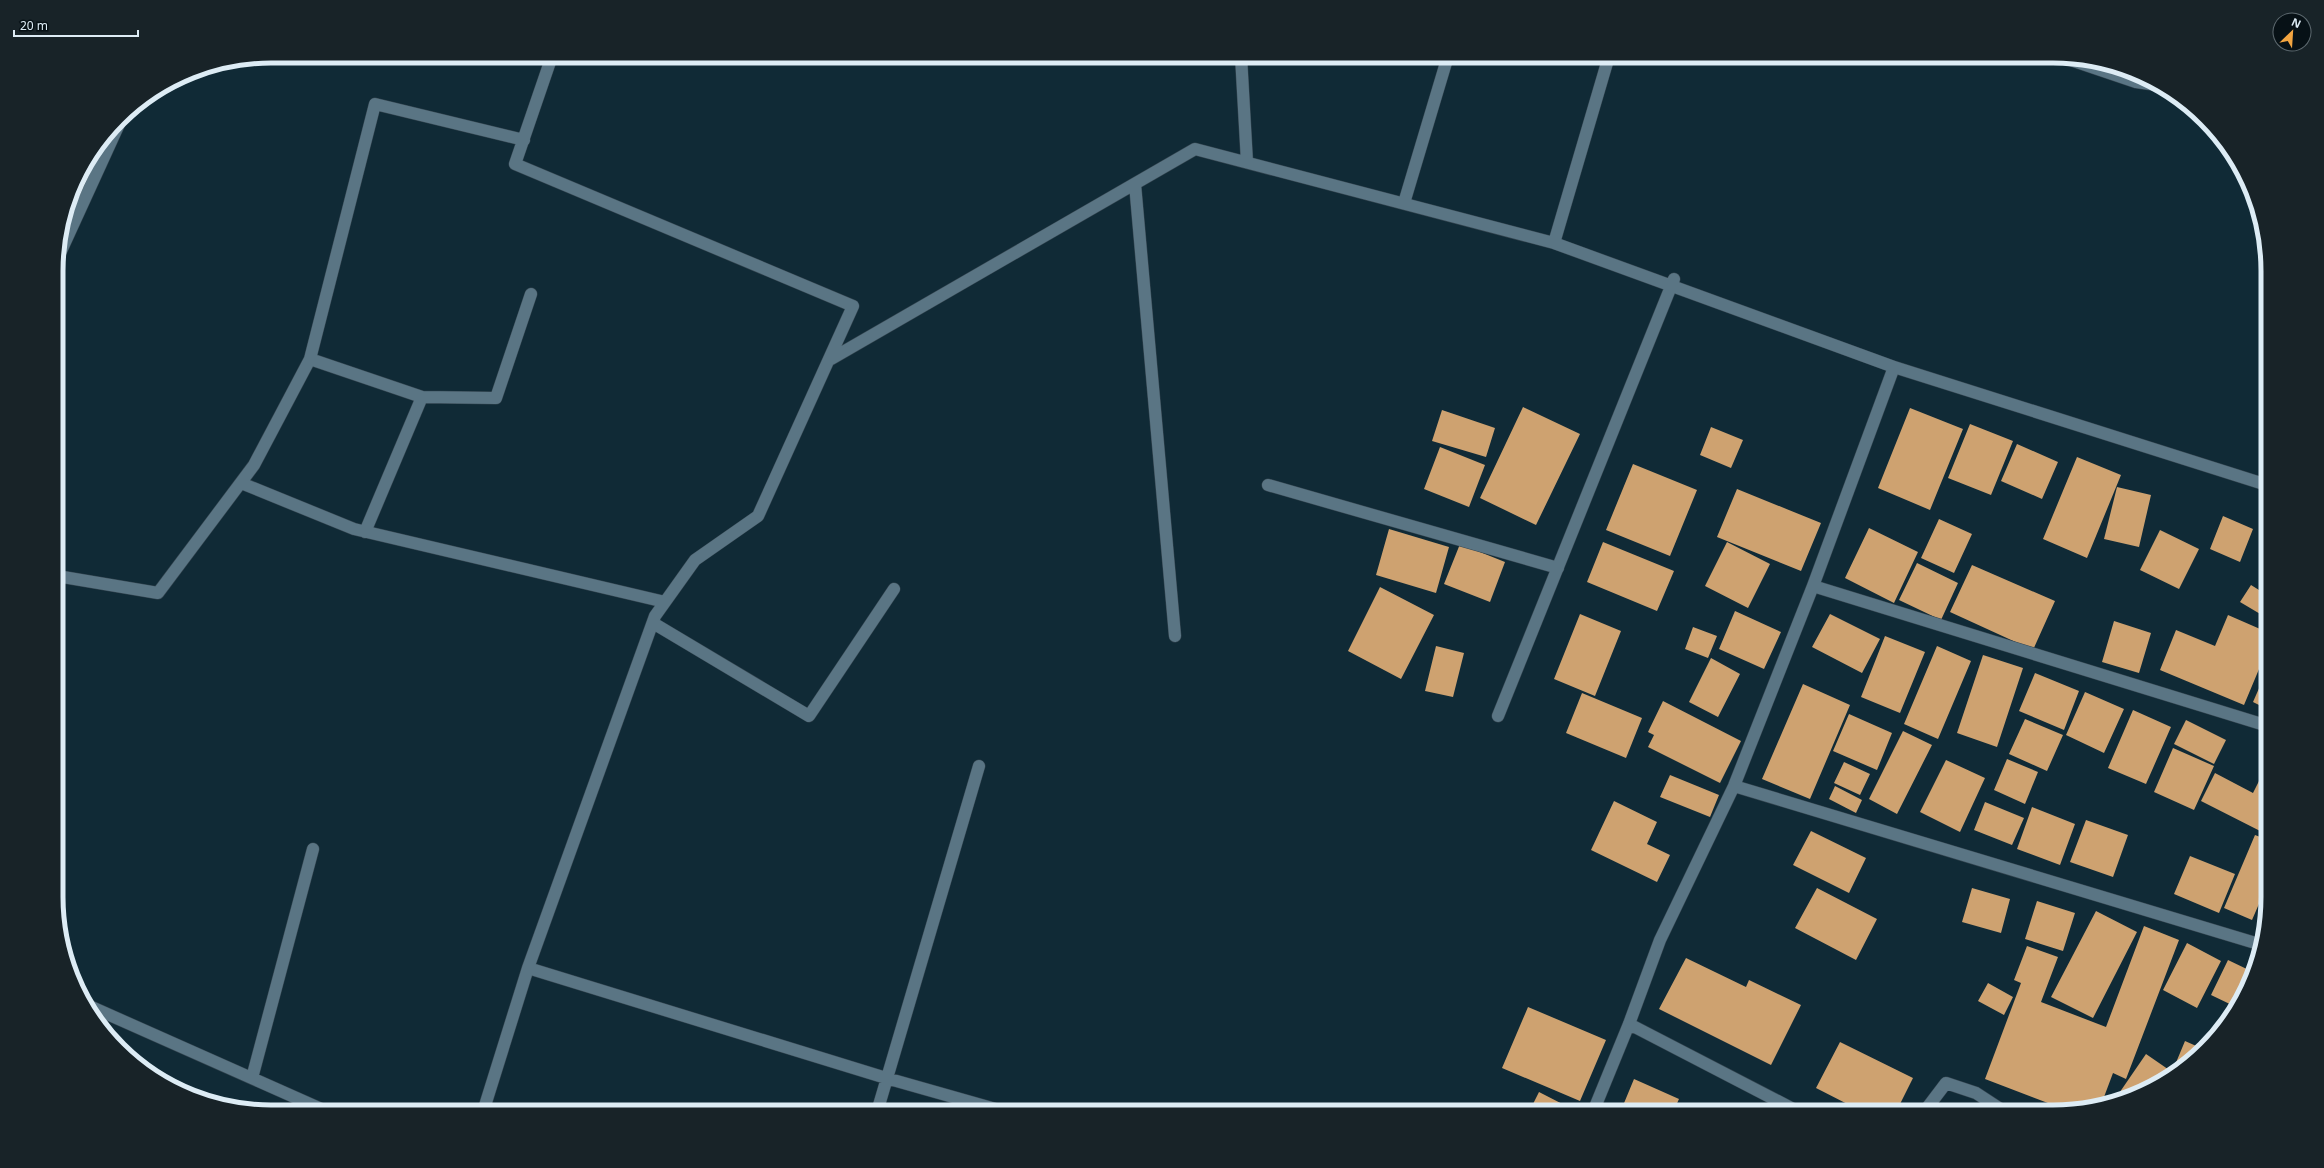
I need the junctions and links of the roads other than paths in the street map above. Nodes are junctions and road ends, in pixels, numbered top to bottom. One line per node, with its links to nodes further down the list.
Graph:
1 (550, 63): 8 (street)
2 (1241, 63): 9 (street)
3 (1446, 63): 11 (street)
4 (1607, 63): 13 (street)
5 (2090, 67): 6 (street)
6 (2142, 83)
7 (114, 135): 12 (street)
8 (524, 140): 16 (street); 17 (street)
9 (1247, 162): 10 (street); 11 (street)
10 (1135, 184): 17 (street); 30 (street)
11 (1404, 203): 13 (street)
12 (65, 241)
13 (1554, 243): 14 (street)
14 (1673, 282): 18 (street); 24 (street)
15 (531, 294): 19 (street)
16 (310, 359): 19 (street); 20 (street)
17 (831, 359): 28 (street)
18 (1894, 367): 21 (street); 26 (street)
19 (422, 397): 23 (street)
20 (241, 483): 23 (street); 25 (street)
21 (2261, 483)
22 (1268, 485): 24 (street)
23 (365, 532): 28 (street)
24 (1558, 568): 31 (street)
25 (63, 577)
26 (1813, 586): 32 (street); 34 (street)
27 (894, 589): 29 (street)
28 (665, 602): 29 (street)
29 (653, 622): 37 (street)
30 (1175, 636)
31 (1498, 716)
32 (2261, 724)
33 (979, 766): 41 (street)
34 (1734, 786): 36 (street); 39 (street)
35 (313, 849): 40 (street)
36 (2256, 943)
37 (528, 968): 41 (street); 43 (street)
38 (96, 1009): 40 (street)
39 (1629, 1024): 46 (street); 47 (street)
40 (252, 1078): 42 (street)
41 (886, 1078): 44 (street); 45 (street)
42 (299, 1105)
43 (485, 1105)
44 (878, 1105)
45 (981, 1105)
46 (1596, 1105)
47 (1785, 1105)
48 (1929, 1105): 49 (street)
49 (1994, 1105)

